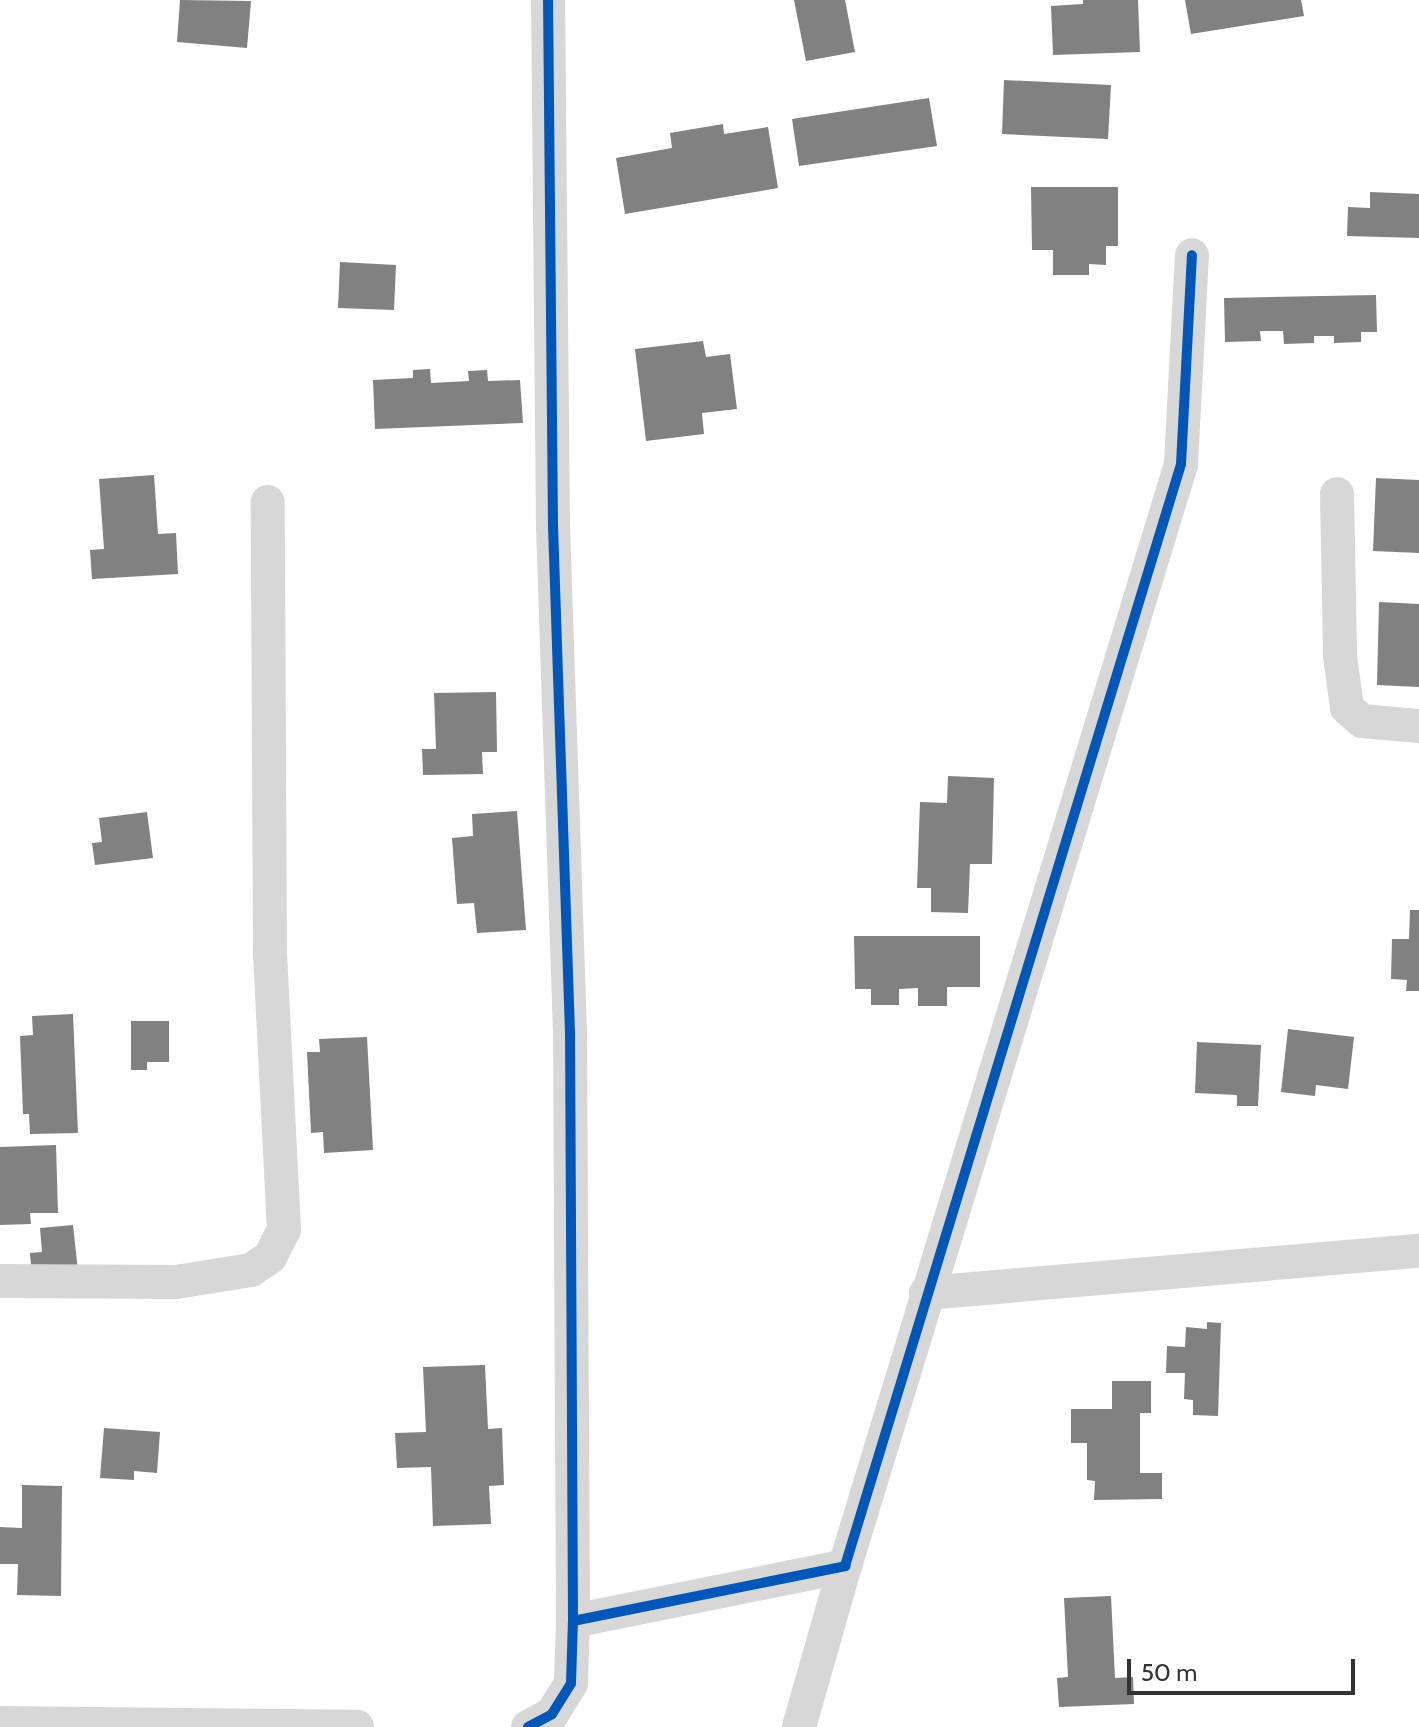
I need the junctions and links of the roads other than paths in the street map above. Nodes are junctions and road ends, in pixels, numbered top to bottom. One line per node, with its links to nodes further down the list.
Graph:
1 (548, 0): 10 (street)
2 (1192, 255): 8 (street)
3 (1337, 494): 5 (street)
4 (268, 502): 7 (street)
5 (1419, 726)
6 (1419, 1251): 8 (street)
7 (0, 1281)
8 (926, 1293): 9 (street)
9 (845, 1566): 10 (street); 15 (street)
10 (573, 1621): 14 (street)
11 (0, 1723): 12 (street)
12 (334, 1726): 13 (street)
13 (357, 1727)
14 (528, 1727)
15 (799, 1727)

